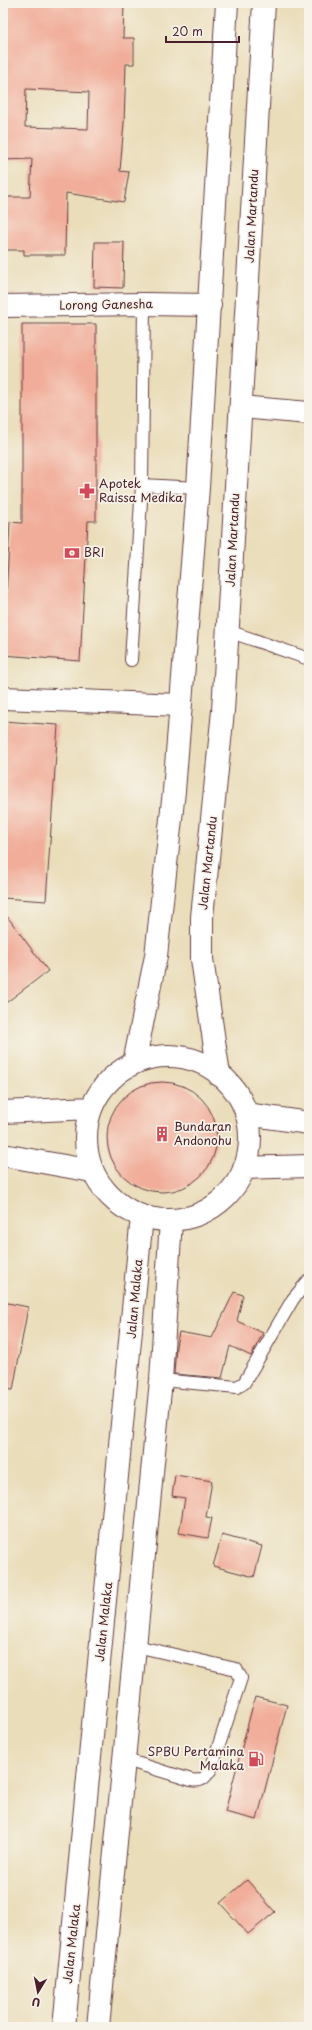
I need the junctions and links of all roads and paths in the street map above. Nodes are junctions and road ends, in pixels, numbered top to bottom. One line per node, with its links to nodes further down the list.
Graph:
1 (227, 3): 4 (main road)
2 (264, 3): 6 (main road, Jalan Martandu)
3 (144, 304): 4 (main road, Lorong Ganesha); 5 (main road, Lorong Ganesha); 8 (lane)
4 (210, 305): 9 (main road)
5 (3, 306)
6 (241, 407): 7 (main road); 10 (main road, Jalan Martandu)
7 (309, 413)
8 (142, 485): 9 (lane); 12 (lane)
9 (198, 488): 14 (main road)
10 (228, 632): 11 (lane); 16 (main road, Jalan Martandu)
11 (309, 659)
12 (131, 660)
13 (3, 698): 14 (main road)
14 (180, 705): 15 (main road)
15 (134, 1063): 16 (main road); 17 (main road)
16 (219, 1075): 19 (main road)
17 (91, 1108): 18 (main road); 24 (main road)
18 (3, 1112)
19 (246, 1114): 20 (main road); 23 (main road)
20 (309, 1123)
21 (3, 1155): 24 (main road)
22 (309, 1166): 23 (main road)
23 (244, 1168): 26 (main road)
24 (92, 1171): 25 (main road)
25 (142, 1216): 26 (main road); 31 (main road, Jalan Malaka)
26 (171, 1220): 28 (main road)
27 (309, 1280): 28 (lane)
28 (161, 1380): 29 (main road)
29 (136, 1646): 30 (main road); 30 (lane)
30 (123, 1759): 32 (main road)
31 (64, 2027)
32 (98, 2027)

